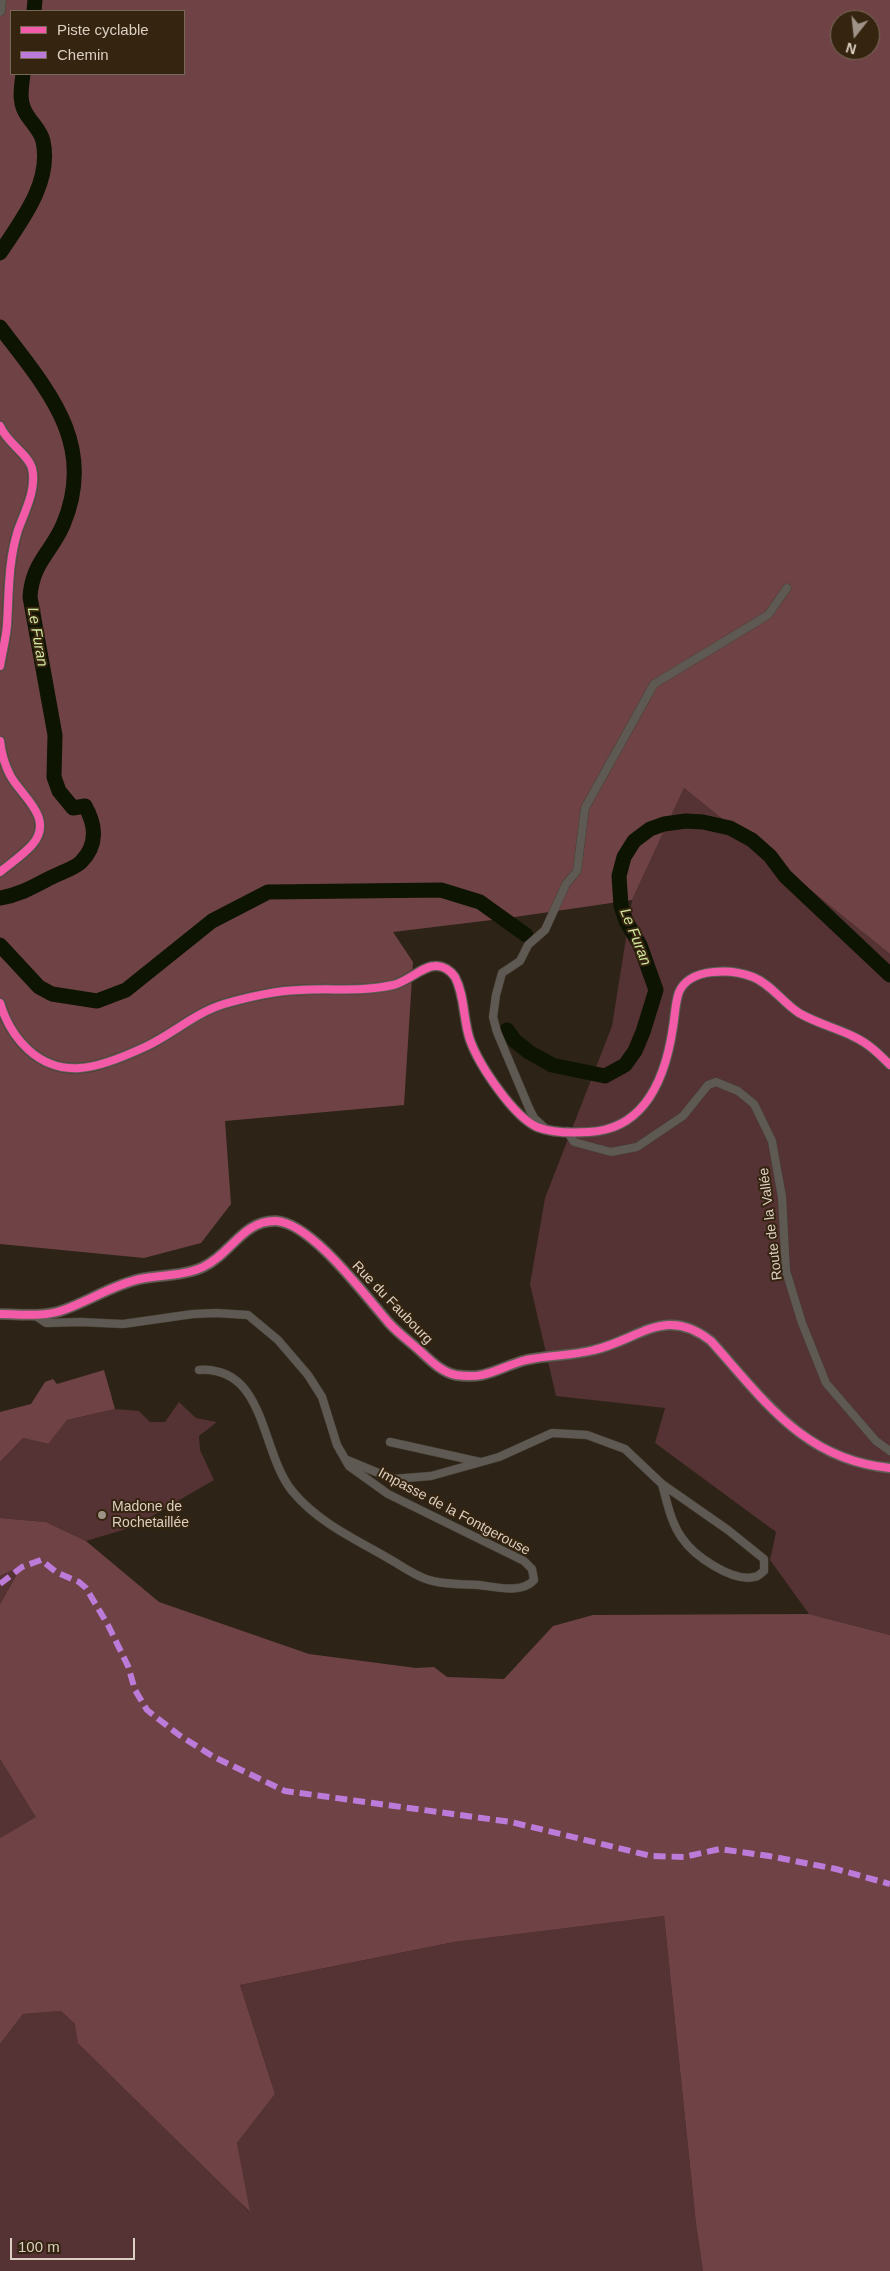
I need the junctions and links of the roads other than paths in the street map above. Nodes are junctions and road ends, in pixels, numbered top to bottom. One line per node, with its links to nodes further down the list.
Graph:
1 (1, 0): 2 (street)
2 (0, 11)
3 (0, 426): 5 (street)
4 (787, 588): 10 (street)
5 (0, 666)
6 (0, 741): 7 (street)
7 (0, 872)
8 (0, 1003): 10 (street)
9 (890, 1065): 11 (street)
10 (548, 1131): 11 (street)
11 (568, 1131): 16 (street, Route de la Vallée)
12 (0, 1314): 13 (main road, Rue du Faubourg)
13 (36, 1316): 17 (street); 19 (main road, Rue du Faubourg)
14 (199, 1370): 17 (street, Impasse de la Fontgerouse)
15 (390, 1442): 18 (street)
16 (890, 1451)
17 (343, 1458): 18 (street)
18 (482, 1462): 20 (street)
19 (890, 1468)
20 (662, 1484): 20 (street)

